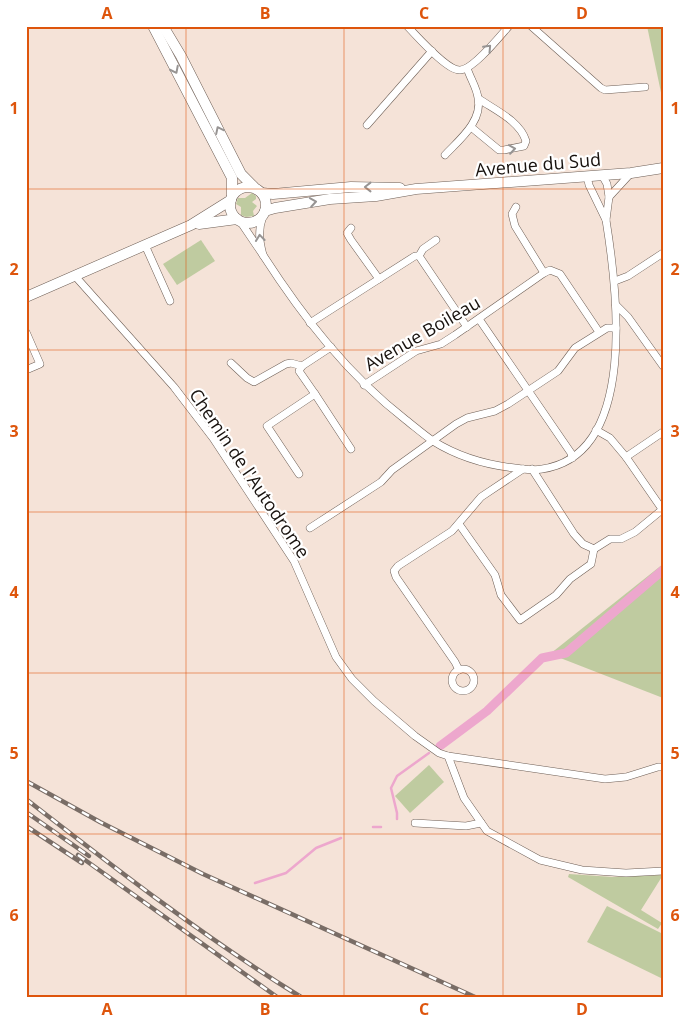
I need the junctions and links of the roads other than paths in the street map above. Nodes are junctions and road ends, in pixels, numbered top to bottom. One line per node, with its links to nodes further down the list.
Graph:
1 (153, 26): 19 (main road, one-way to 19)
2 (163, 26): 18 (main road, one-way to 2)
3 (407, 26): 6 (street)
4 (509, 26): 7 (street, one-way to 4)
5 (531, 26): 8 (street)
6 (432, 50): 7 (street); 10 (street)
7 (466, 68): 9 (street)
8 (646, 87)
9 (479, 99): 11 (street); 11 (street, one-way to 9)
10 (366, 125)
11 (471, 127): 12 (street)
12 (445, 155)
13 (663, 168): 14 (main road, Avenue du Sud)
14 (631, 173): 15 (main road, Avenue du Sud); 20 (street)
15 (602, 175): 16 (main road, Avenue du Sud); 20 (street)
16 (587, 176): 17 (main road, Avenue du Sud); 24 (street)
17 (416, 189): 18 (main road, Avenue du Sud, one-way to 18); 22 (main road, Avenue du Sud, one-way to 17)
18 (258, 190): 19 (main road); 22 (main road)
19 (232, 198): 23 (main road); 25 (main road)
20 (609, 198): 24 (street)
21 (516, 207): 32 (street)
22 (264, 213): 23 (main road); 30 (street, one-way to 22)
23 (239, 220): 25 (main road); 30 (street)
24 (606, 220): 35 (street)
25 (191, 225): 28 (main road)
26 (351, 228): 34 (street)
27 (436, 240): 31 (street)
28 (146, 245): 33 (main road); 37 (street)
29 (663, 253): 35 (street)
30 (263, 255): 40 (street)
31 (419, 256): 34 (street); 41 (street)
32 (544, 274): 39 (street, Avenue Boileau); 44 (street)
33 (75, 276): 36 (main road); 67 (street, Chemin de l'Autodrome)
34 (379, 279): 40 (street)
35 (615, 281): 38 (street)
36 (26, 297)
37 (170, 301)
38 (616, 305): 42 (street); 48 (street)
39 (479, 319): 41 (street, Avenue Boileau); 51 (street)
40 (310, 322): 45 (street)
41 (466, 327): 50 (street, Avenue Boileau)
42 (616, 328): 44 (street); 53 (street)
43 (26, 332): 49 (street)
44 (600, 332): 51 (street)
45 (331, 347): 47 (street); 50 (street)
46 (231, 363): 47 (street)
47 (302, 366): 52 (street)
48 (663, 366)
49 (26, 370)
50 (364, 385): 55 (street)
51 (528, 391): 55 (street); 58 (street)
52 (315, 394): 56 (street); 61 (street)
53 (596, 430): 57 (street); 58 (street)
54 (663, 432): 57 (street)
55 (433, 441): 59 (street); 64 (street)
56 (351, 449)
57 (626, 457): 62 (street)
58 (572, 458): 60 (street)
59 (523, 469): 60 (street); 63 (street)
60 (532, 470): 65 (street)
61 (299, 474)
62 (662, 509): 65 (street)
63 (459, 524): 65 (street); 66 (street)
64 (310, 528)
65 (594, 550)
66 (459, 670)
67 (448, 756): 68 (street); 70 (street)
68 (663, 767)
69 (415, 823): 70 (street)
70 (481, 823): 71 (street)
71 (663, 871)

